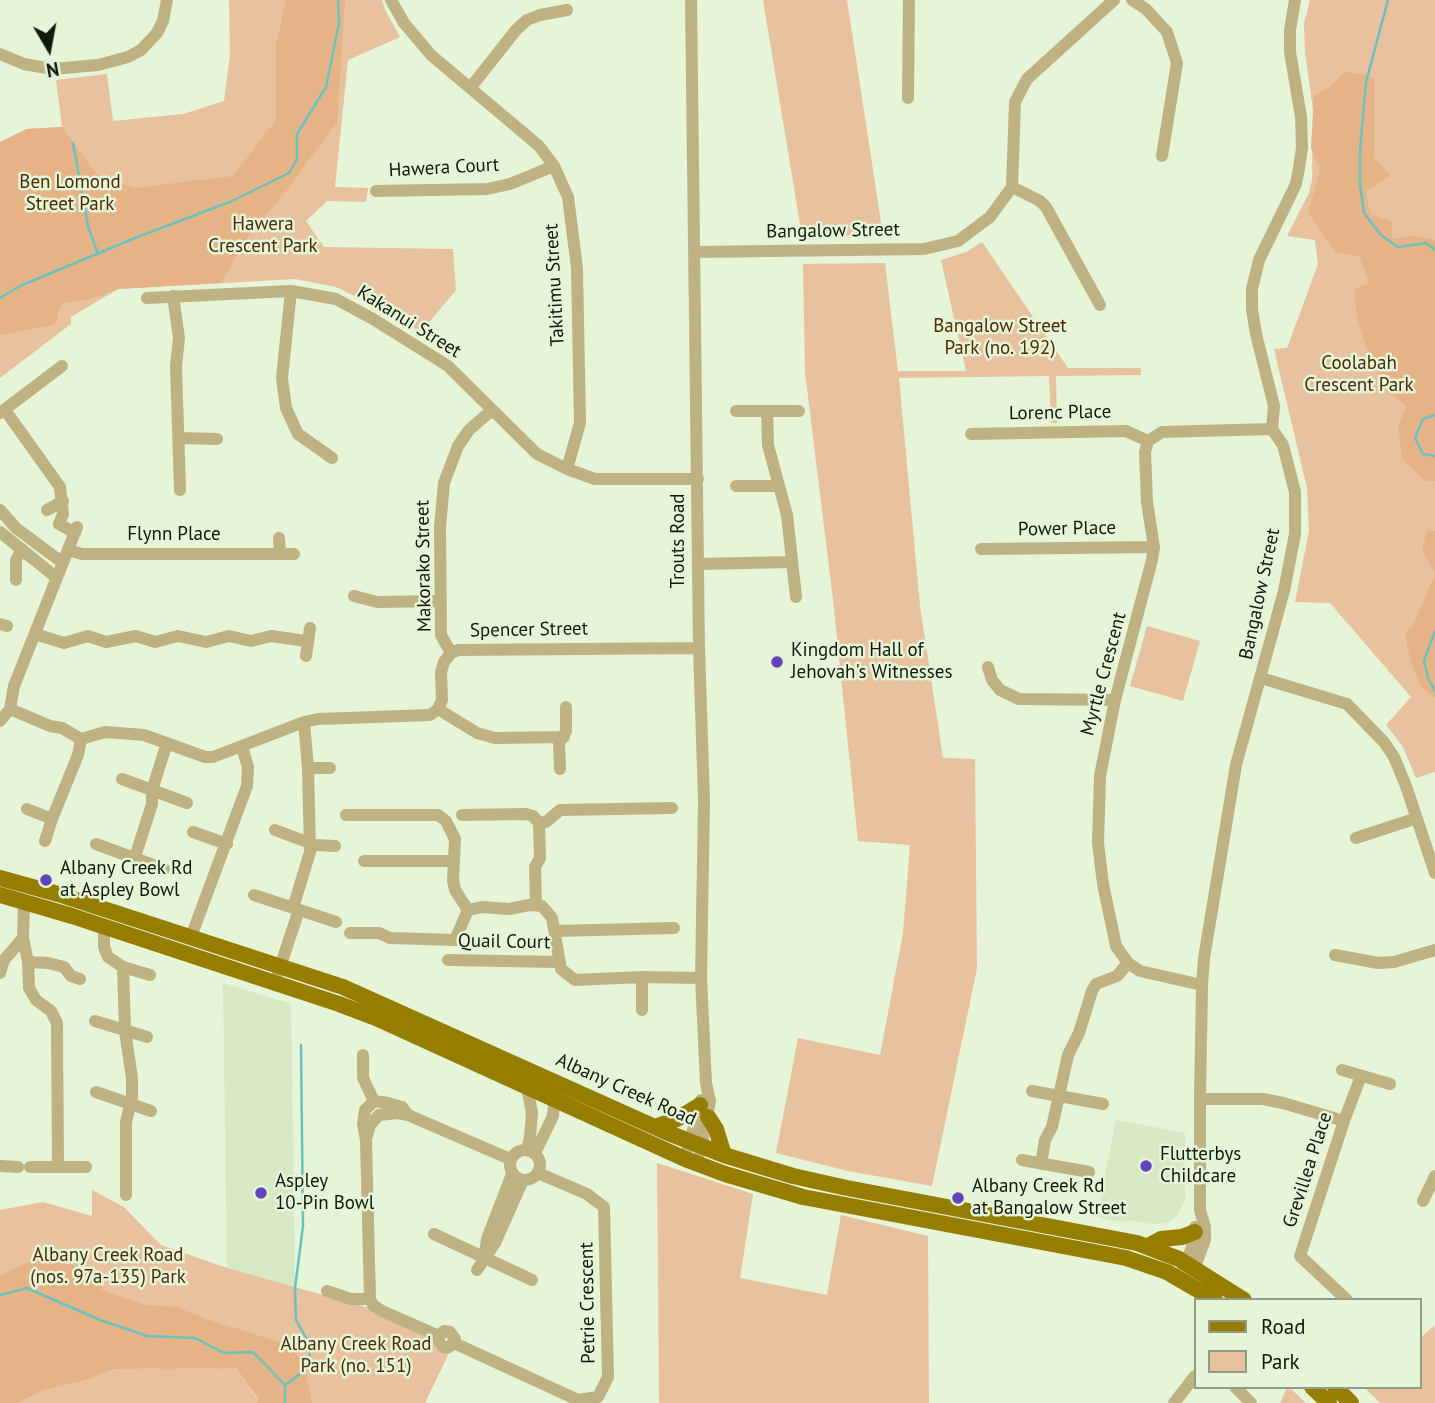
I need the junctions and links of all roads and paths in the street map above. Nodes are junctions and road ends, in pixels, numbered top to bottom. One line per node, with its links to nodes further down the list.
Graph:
1 (167, 0): 9 (street)
2 (391, 0): 10 (street, Takitimu Street)
3 (691, 0): 16 (street, Trouts Road)
4 (909, 0): 11 (street)
5 (1115, 0): 6 (street); 14 (street)
6 (1132, 0): 12 (street)
7 (1295, 0): 27 (street, Bangalow Street)
8 (567, 10): 10 (street)
9 (2, 60)
10 (471, 87): 13 (street, Takitimu Street)
11 (908, 98)
12 (1162, 156)
13 (554, 166): 15 (street, Hawera Court); 33 (street, Takitimu Street)
14 (1012, 187): 16 (street, Bangalow Street); 20 (street)
15 (376, 191)
16 (695, 252): 34 (street, Trouts Road)
17 (291, 291): 18 (street, Kakanui Street); 22 (street, Kakanui Street); 32 (street)
18 (173, 296): 19 (street, Kakanui Street); 29 (street)
19 (146, 298)
20 (1100, 304)
21 (62, 366): 26 (street)
22 (492, 410): 33 (street, Kakanui Street); 56 (street, Makorako Street)
23 (736, 411): 24 (street)
24 (767, 411): 25 (street); 36 (street)
25 (799, 411)
26 (2, 412): 38 (street)
27 (1272, 429): 31 (street); 64 (street, Bangalow Street)
28 (971, 434): 31 (street, Lorenc Place)
29 (179, 438): 30 (street); 37 (street)
30 (217, 439)
31 (1148, 441): 43 (street, Myrtle Crescent)
32 (332, 458)
33 (567, 469): 34 (street, Kakanui Street)
34 (698, 479): 51 (street, Trouts Road)
35 (736, 486): 36 (street)
36 (779, 486): 49 (street)
37 (180, 490)
38 (63, 501): 40 (street); 45 (street)
39 (0, 510): 50 (street)
40 (47, 510)
41 (0, 531): 44 (street)
42 (279, 538): 47 (street)
43 (1154, 547): 46 (street, Power Place); 65 (street, Myrtle Crescent)
44 (22, 549): 52 (street); 53 (street)
45 (68, 550): 47 (street, Flynn Place); 50 (street)
46 (981, 550)
47 (280, 554): 48 (street, Flynn Place)
48 (294, 554)
49 (792, 562): 51 (street); 55 (street)
50 (63, 563): 52 (street)
51 (699, 564): 60 (street, Trouts Road)
52 (57, 578): 58 (street)
53 (16, 580)
54 (354, 596): 56 (street)
55 (796, 597)
56 (441, 601): 61 (street, Makorako Street)
57 (310, 628): 59 (street)
58 (35, 634): 59 (street); 67 (street)
59 (306, 641): 62 (street)
60 (699, 648): 61 (street, Spencer Street); 127 (street, Trouts Road)
61 (451, 653): 68 (street, Spencer Street)
62 (306, 656)
63 (988, 667): 65 (street)
64 (1261, 678): 85 (street); 130 (street, Bangalow Street)
65 (1115, 700): 121 (street, Myrtle Crescent)
66 (566, 707): 71 (street)
67 (10, 709): 69 (street); 72 (street)
68 (438, 709): 70 (street); 71 (street)
69 (0, 721)
70 (304, 722): 74 (street); 75 (street)
71 (564, 737): 77 (street)
72 (81, 739): 73 (street); 86 (street)
73 (167, 743): 74 (street); 79 (street)
74 (242, 747): 94 (street)
75 (308, 768): 76 (street); 92 (street)
76 (330, 768)
77 (560, 769)
78 (122, 779): 79 (street)
79 (152, 790): 80 (street); 96 (street)
80 (187, 803)
81 (27, 808): 86 (street)
82 (672, 808): 87 (street)
83 (346, 815): 98 (street)
84 (462, 815): 87 (street)
85 (1417, 818): 90 (street); 100 (street)
86 (52, 819): 91 (street)
87 (539, 823): 105 (street)
88 (275, 830): 92 (street)
89 (193, 832): 94 (street)
90 (1356, 838)
91 (44, 841)
92 (310, 842): 95 (street); 106 (street)
93 (96, 844): 96 (street)
94 (227, 844): 113 (street)
95 (335, 846)
96 (135, 857): 99 (street)
97 (364, 861): 98 (street)
98 (453, 862): 107 (street)
99 (164, 869)
100 (1435, 873)
101 (0, 878): 113 (main road, Albany Creek Road)
102 (0, 895): 104 (main road, Albany Creek Road)
103 (254, 895): 106 (street)
104 (23, 901): 109 (main road, Albany Creek Road); 114 (street)
105 (536, 904): 107 (street); 111 (street)
106 (296, 909): 108 (street); 122 (street)
107 (468, 910): 112 (street)
108 (336, 922)
109 (104, 927): 123 (street); 129 (main road, Albany Creek Road)
110 (674, 928): 111 (street)
111 (555, 931): 120 (street)
112 (350, 933)
113 (191, 937): 122 (main road, Albany Creek Road)
114 (23, 938): 116 (street); 119 (street)
115 (1435, 950): 117 (street)
116 (5, 951): 124 (street)
117 (1335, 955)
118 (448, 960): 120 (street, Quail Court)
119 (28, 962): 128 (street); 163 (street)
120 (559, 962): 126 (street)
121 (1128, 963): 130 (street); 143 (street)
122 (280, 966): 129 (street); 137 (main road, Albany Creek Road)
123 (123, 967): 125 (street); 133 (street)
124 (0, 972)
125 (150, 975)
126 (642, 977): 127 (street); 131 (street)
127 (701, 978): 150 (street, Trouts Road)
128 (80, 979)
129 (274, 982): 140 (main road, Albany Creek Road)
130 (1202, 985): 144 (street, Bangalow Street)
131 (642, 1010)
132 (95, 1021): 133 (street)
133 (125, 1031): 134 (street); 147 (street)
134 (148, 1037)
135 (363, 1055): 146 (street)
136 (1342, 1070): 138 (street)
137 (542, 1076): 145 (street); 153 (main road, Albany Creek Road)
138 (1361, 1076): 139 (street); 152 (street, Grevillea Place)
139 (1390, 1084)
140 (527, 1087): 145 (main road, Albany Creek Road); 156 (street)
141 (1032, 1091): 143 (street)
142 (96, 1092): 147 (street)
143 (1059, 1096): 148 (street); 161 (street)
144 (1200, 1099): 152 (street); 171 (street, Bangalow Street)
145 (556, 1100): 156 (street); 160 (main road, Albany Creek Road)
146 (374, 1101): 151 (street); 154 (street)
147 (129, 1104): 149 (street); 169 (street)
148 (1103, 1104)
149 (151, 1111)
150 (704, 1111): 153 (main road); 155 (street, Trouts Road); 157 (main road)
151 (408, 1115): 154 (street); 158 (street)
152 (1344, 1121): 183 (street, Grevillea Place)
153 (655, 1127): 155 (main road, Albany Creek Road)
154 (366, 1140): 184 (street)
155 (696, 1144): 157 (main road, Albany Creek Road); 160 (street, Trouts Road)
156 (531, 1152): 158 (street); 166 (street)
157 (724, 1155): 174 (main road, Albany Creek Road)
158 (510, 1159): 168 (street)
159 (1022, 1160): 161 (street)
160 (691, 1161): 179 (main road, Albany Creek Road)
161 (1041, 1164): 165 (street)
162 (0, 1166): 163 (street)
163 (58, 1166): 164 (street)
164 (86, 1167)
165 (1089, 1172)
166 (538, 1173): 168 (street); 189 (street, Petrie Crescent)
167 (1435, 1176): 170 (street)
168 (517, 1177): 175 (street)
169 (126, 1195)
170 (1423, 1201)
171 (1200, 1210): 172 (street, Bangalow Street); 176 (street, Bangalow Street)
172 (1195, 1232): 174 (main road); 176 (street, Bangalow Street)
173 (434, 1234): 175 (street)
174 (1148, 1247): 176 (main road, Albany Creek Road)
175 (484, 1257): 177 (street); 178 (street)
176 (1191, 1265): 179 (street, Bangalow Street); 182 (main road, Albany Creek Road)
177 (477, 1270)
178 (532, 1280)
179 (1184, 1281): 181 (main road, Albany Creek Road)
180 (327, 1291): 184 (street)
181 (1212, 1298)
182 (1241, 1298)
183 (1345, 1298)
184 (370, 1299): 189 (street, Petrie Crescent)
185 (1194, 1377): 190 (street)
186 (1237, 1389): 191 (street)
187 (1314, 1389): 192 (main road)
188 (1337, 1389): 193 (main road)
189 (600, 1400)
190 (1174, 1403)
191 (1251, 1403)
192 (1329, 1403)
193 (1351, 1403)

